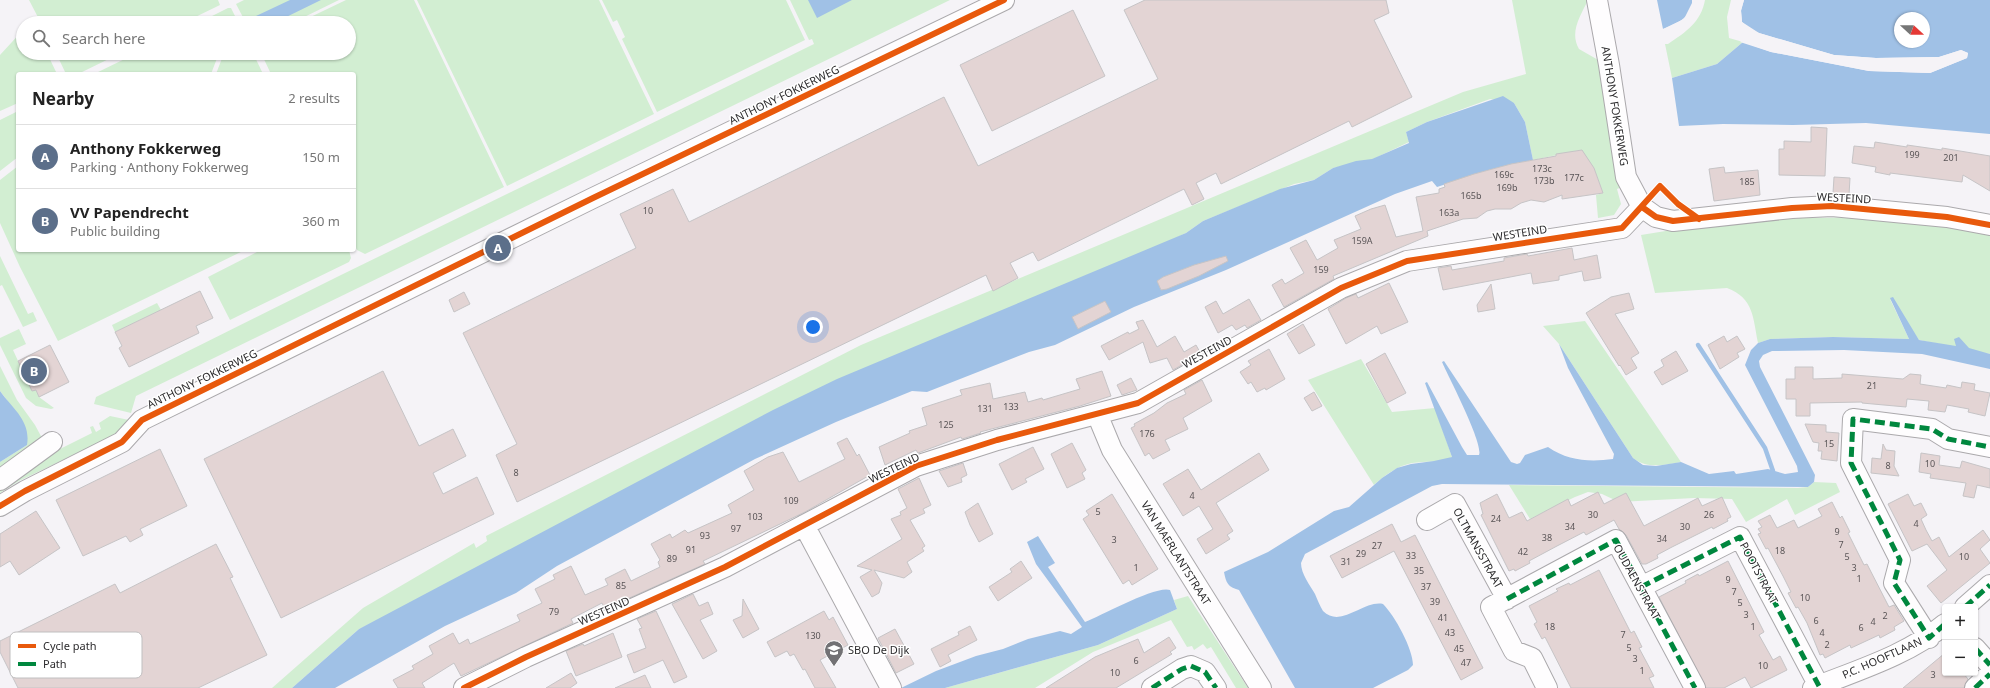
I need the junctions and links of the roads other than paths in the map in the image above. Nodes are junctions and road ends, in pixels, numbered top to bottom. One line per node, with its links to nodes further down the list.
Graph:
1 (1004, 0): 9 (street, ANTHONY FOKKERWEG)
2 (1597, 0): 3 (street, ANTHONY FOKKERWEG)
3 (1642, 208): 4 (street, WESTEIND); 5 (street, WESTEIND)
4 (1990, 225)
5 (1097, 414): 11 (street, WESTEIND); 26 (street, VAN MAERLANTSTRAAT)
6 (52, 442): 8 (street)
7 (1990, 447): 17 (street)
8 (0, 480)
9 (0, 506)
10 (1427, 520): 14 (street, OLTMANSSTRAAT)
11 (804, 525): 22 (street, WESTEIND); 23 (street)
12 (1990, 584): 15 (street)
13 (1641, 587): 14 (street, OUDAENSTRAAT); 21 (street, POOTSTRAAT); 28 (street, OUDAENSTRAAT)
14 (1507, 599): 27 (street, OLTMANSSTRAAT)
15 (1967, 604)
16 (1942, 627): 17 (street, P.C. HOOFTLAAN)
17 (1929, 638): 21 (street, P.C. HOOFTLAAN)
18 (1978, 651): 19 (street)
19 (1990, 665)
20 (1990, 674): 29 (street)
21 (1816, 687)
22 (464, 688)
23 (891, 688)
24 (1152, 688): 25 (street)
25 (1216, 688)
26 (1261, 688)
27 (1547, 688)
28 (1695, 688)
29 (1975, 688)

